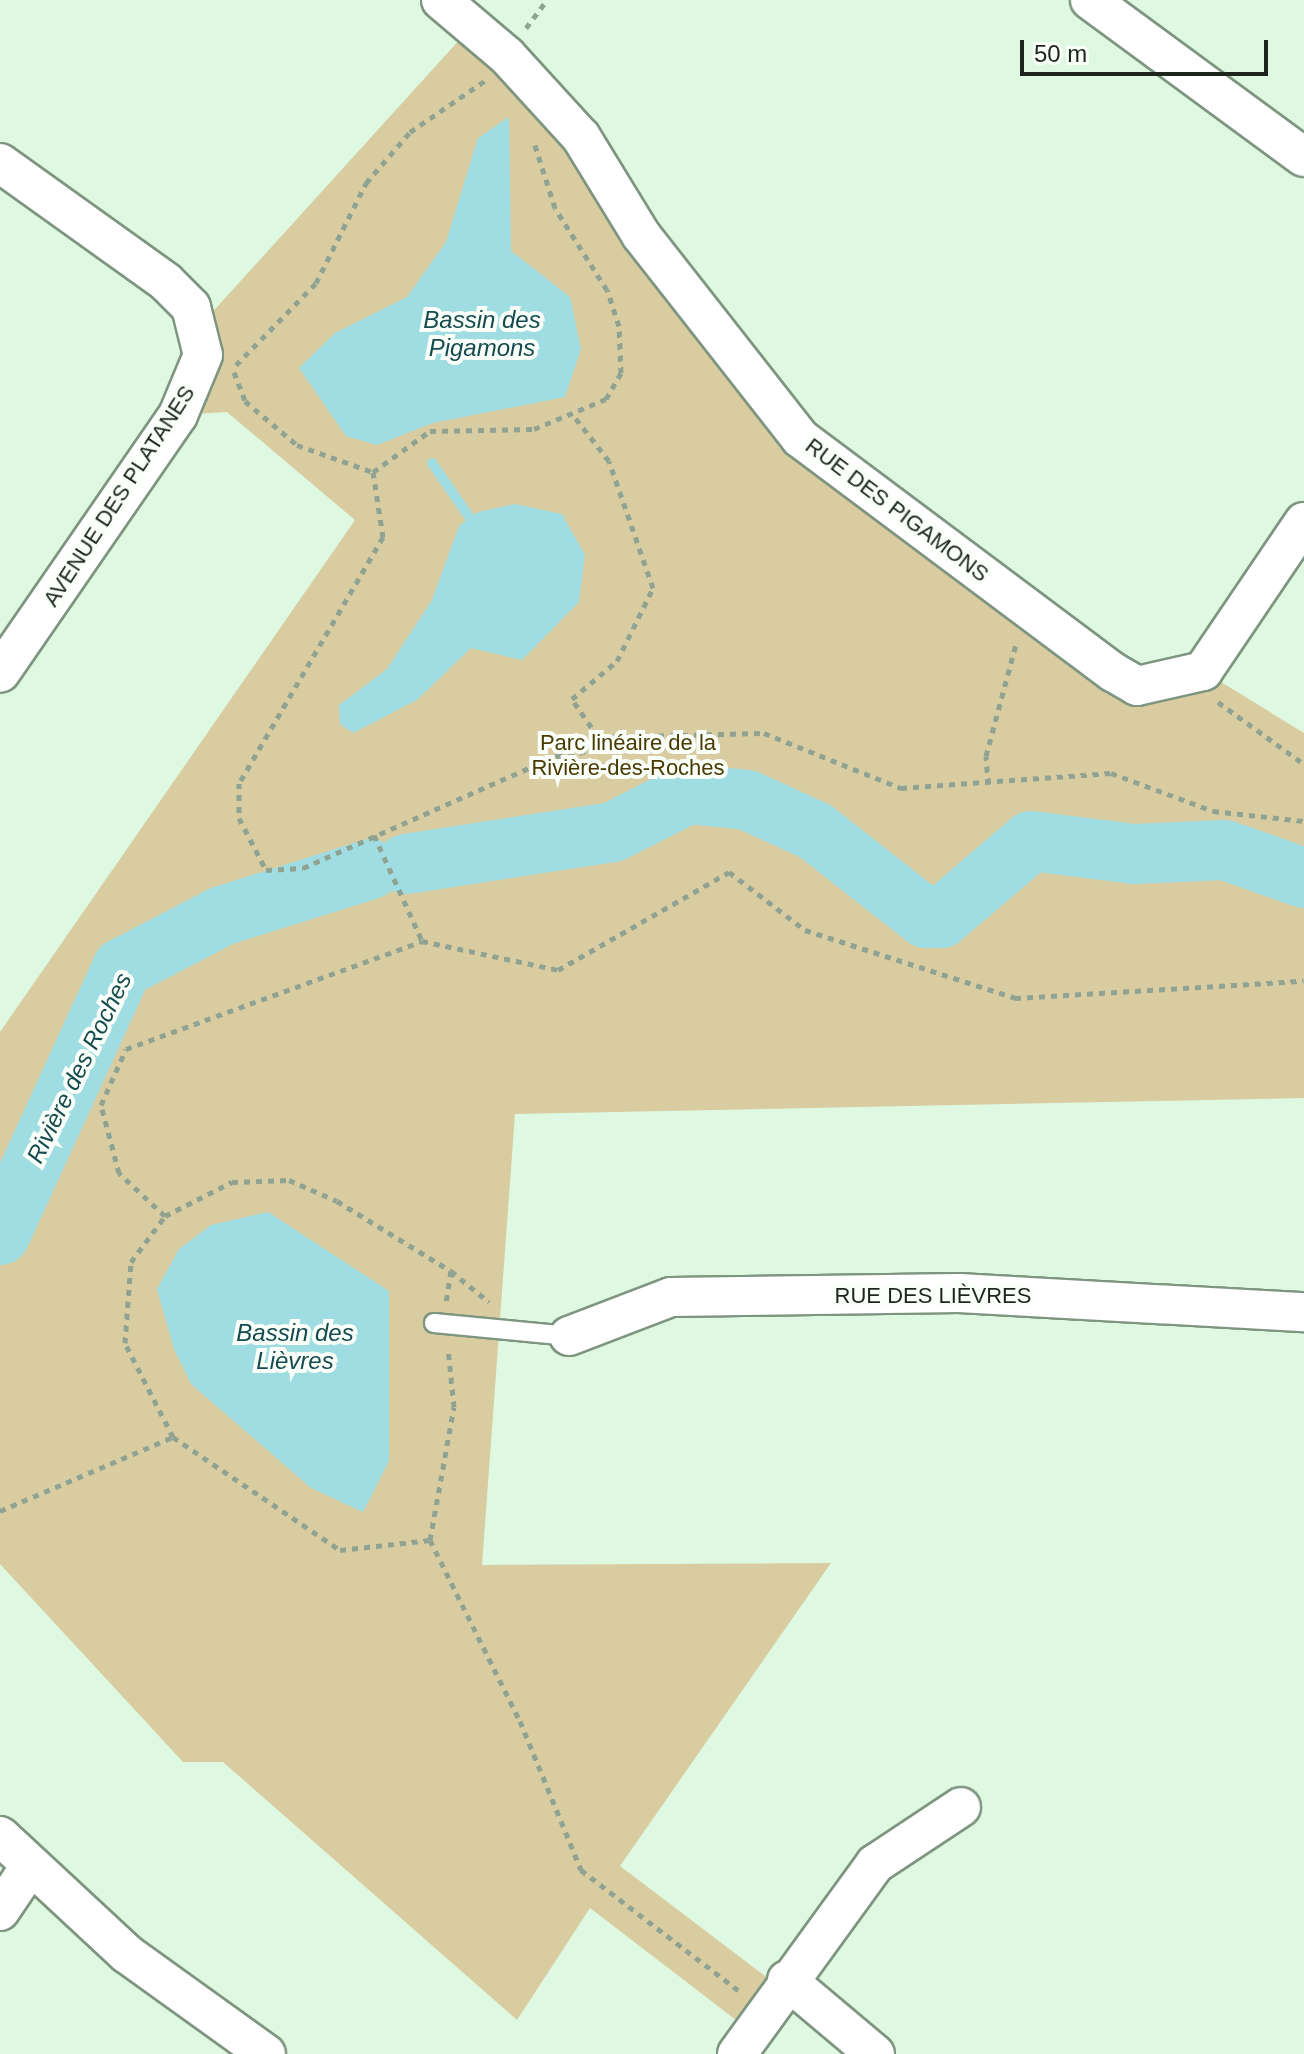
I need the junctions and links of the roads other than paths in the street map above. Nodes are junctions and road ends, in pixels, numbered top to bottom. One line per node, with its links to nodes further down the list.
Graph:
1 (441, 0): 5 (street, RUE DES PIGAMONS)
2 (1090, 0): 3 (street)
3 (1304, 157)
4 (0, 163): 6 (street, AVENUE DES PLATANES)
5 (1304, 522)
6 (0, 673)
7 (1304, 1312): 9 (street, RUE DES LIÈVRES)
8 (440, 1324): 9 (lane)
9 (569, 1336)
10 (961, 1807): 14 (street)
11 (0, 1836): 12 (street)
12 (29, 1868): 13 (street); 15 (street)
13 (0, 1911)
14 (787, 1980): 16 (street); 17 (street)
15 (266, 2054)
16 (737, 2054)
17 (875, 2054)

